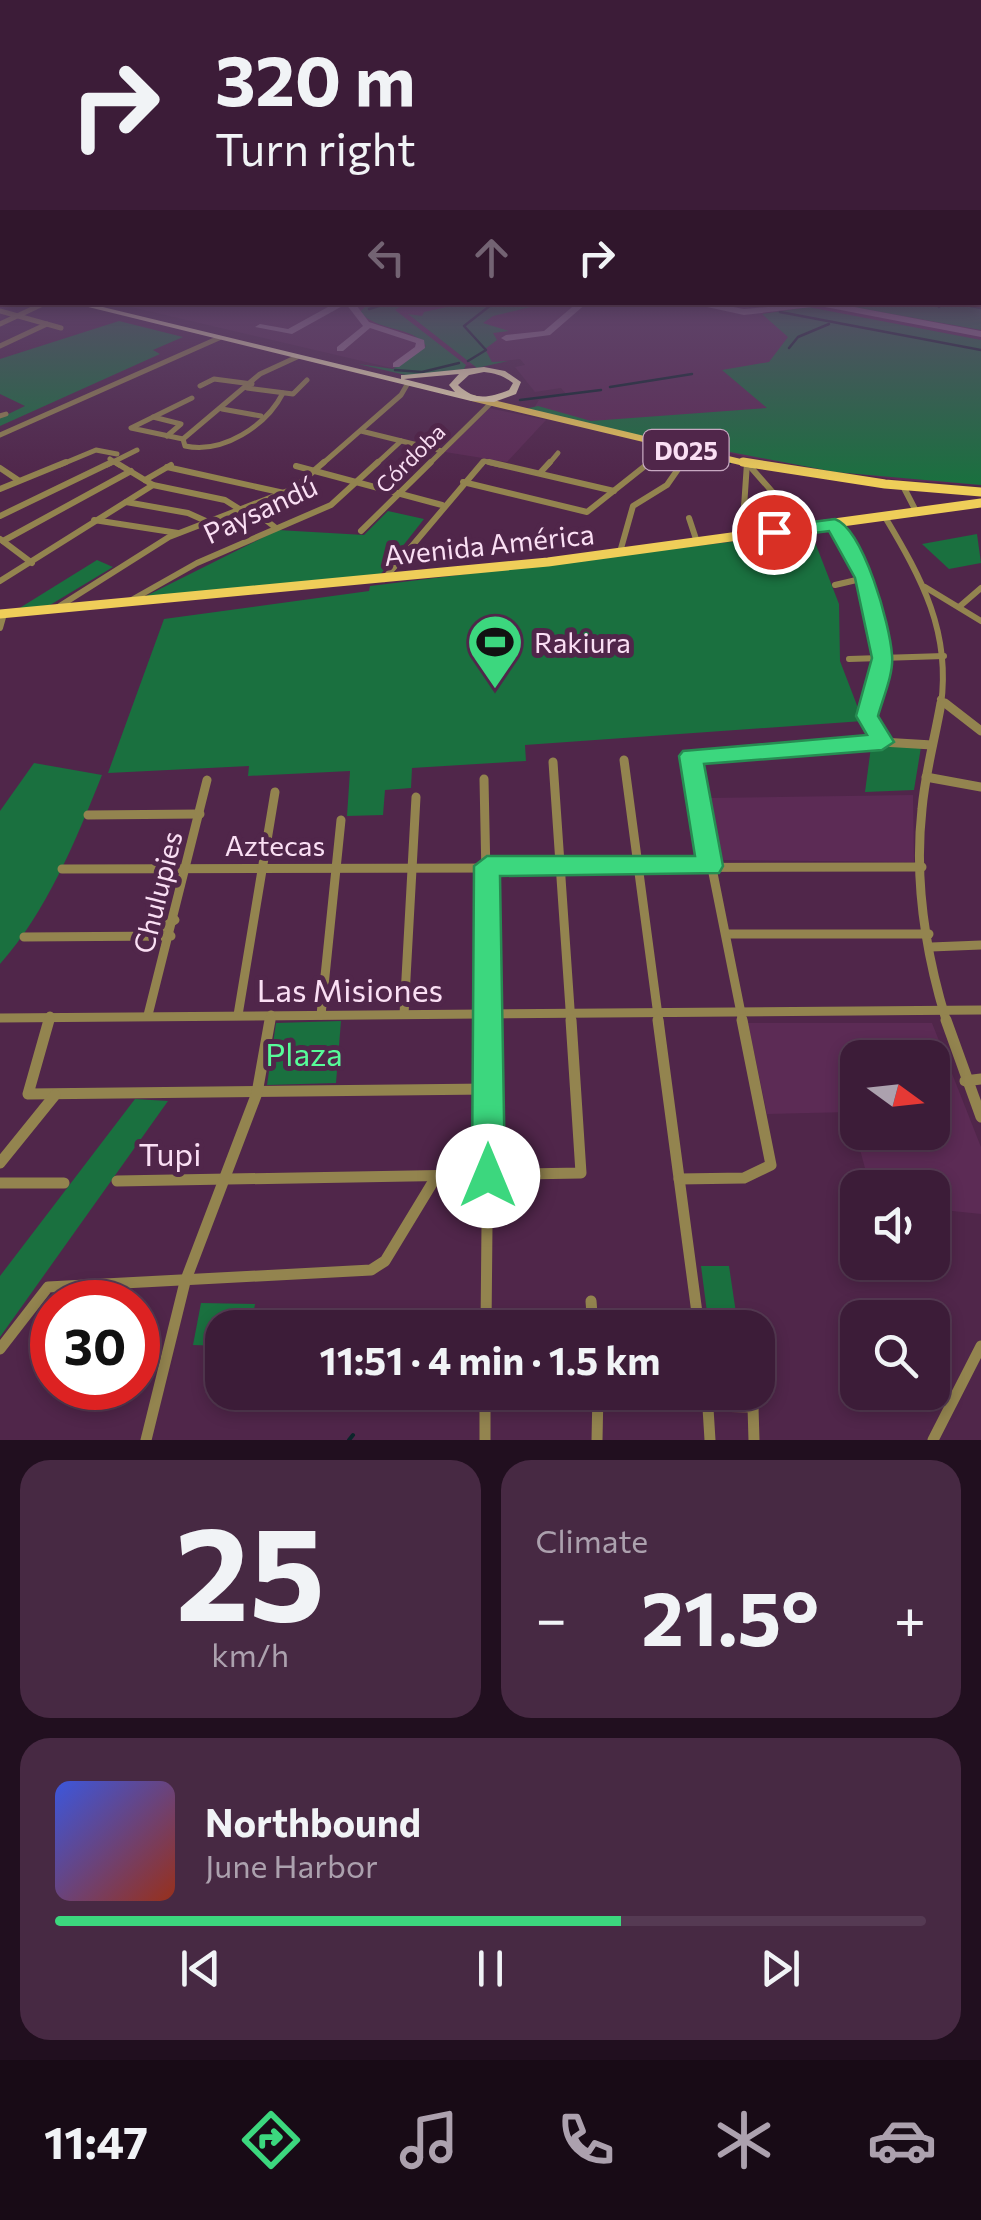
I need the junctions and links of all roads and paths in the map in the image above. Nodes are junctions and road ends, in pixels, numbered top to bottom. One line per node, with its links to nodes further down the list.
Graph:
1 (196, 348): 17 (street)
2 (261, 348): 4 (highway, D025)
3 (280, 348): 5 (highway, D025)
4 (298, 357): 7 (highway, D025); 9 (street)
5 (476, 371): 12 (highway); 12 (highway, D025)
6 (307, 380): 10 (street)
7 (408, 383): 12 (highway, D025); 16 (street)
8 (200, 386): 9 (street)
9 (249, 386): 10 (street); 13 (street)
10 (283, 393): 14 (street)
11 (192, 398): 15 (street)
12 (487, 401): 21 (main road, D025); 23 (street, Córdoba)
13 (222, 409): 14 (street); 19 (street)
14 (262, 416): 19 (street)
15 (153, 417): 18 (street); 18 (street)
16 (361, 431): 20 (street); 32 (street)
17 (0, 436)
18 (167, 436): 19 (street)
19 (183, 439)
20 (402, 441): 23 (street); 37 (street, Paysandú)
21 (671, 446): 24 (main road, D025); 41 (street)
22 (137, 450): 26 (street)
23 (442, 450): 44 (street, Córdoba)
24 (690, 450): 28 (main road, D025); 65 (street)
25 (558, 453): 33 (street)
26 (121, 455): 27 (street); 34 (street)
27 (110, 459): 31 (street); 52 (street)
28 (747, 463): 39 (main road, D025); 45 (street); 49 (street)
29 (296, 466): 32 (street)
30 (0, 468): 34 (street)
31 (131, 471): 35 (street); 63 (street)
32 (314, 472): 37 (street); 43 (street)
33 (540, 473): 36 (street); 41 (street)
34 (18, 480): 40 (street)
35 (145, 480): 38 (street); 43 (street)
36 (464, 482): 41 (street); 48 (street)
37 (356, 483): 44 (street); 58 (street, Paysandú)
38 (153, 485): 46 (street); 50 (street)
39 (903, 486): 42 (main road, D025); 51 (street)
40 (0, 489)
41 (614, 491)
42 (981, 492)
43 (284, 493): 50 (street)
44 (398, 494): 48 (street); 60 (street, Córdoba)
45 (776, 498): 49 (street); 59 (street)
46 (125, 502): 55 (street); 56 (street)
47 (981, 503): 51 (main road, Avenida América)
48 (442, 505): 67 (street)
49 (744, 505): 62 (street)
50 (245, 509): 56 (street); 58 (street)
51 (918, 512): 53 (main road, Avenida América)
52 (0, 516)
53 (884, 517): 57 (main road, Avenida América); 71 (street)
54 (689, 518): 64 (street)
55 (94, 520): 61 (street); 66 (street)
56 (208, 522): 61 (street)
57 (835, 525): 59 (main road, Avenida América); 68 (street)
58 (276, 528): 73 (street, Paysandú)
59 (805, 529): 62 (main road, Avenida América)
60 (360, 531)
61 (178, 533): 75 (street)
62 (742, 536): 64 (main road, Avenida América)
63 (2, 540): 66 (street)
64 (697, 542): 65 (main road, Avenida América)
65 (620, 552): 67 (main road, Avenida América)
66 (32, 563): 69 (street)
67 (384, 578): 73 (main road, Avenida América)
68 (865, 578): 70 (street); 80 (street)
69 (0, 581)
70 (835, 585)
71 (922, 585): 74 (street); 79 (street)
72 (981, 588): 74 (street)
73 (127, 603): 75 (main road, Avenida América)
74 (959, 607): 77 (street)
75 (55, 609): 76 (main road, Avenida América)
76 (2, 614): 78 (street)
77 (981, 621)
78 (0, 628)
79 (944, 656): 80 (street); 82 (street)
80 (882, 658): 81 (street); 84 (street)
81 (849, 659)
82 (940, 698): 83 (street); 85 (street)
83 (981, 731)
84 (882, 742): 85 (street); 100 (street)
85 (932, 745): 88 (street)
86 (624, 760): 99 (street)
87 (552, 762): 98 (street)
88 (926, 777): 91 (street); 101 (street)
89 (484, 779): 97 (street)
90 (207, 780): 95 (street, Chulupies)
91 (981, 787)
92 (274, 792): 103 (street)
93 (416, 796): 105 (street)
94 (88, 814): 95 (street)
95 (200, 814): 102 (street, Chulupies)
96 (341, 820): 104 (street)
97 (487, 866): 98 (street, Aztecas); 105 (street, Aztecas); 122 (street)
98 (562, 866): 99 (street, Aztecas); 118 (street)
99 (637, 866): 100 (street, Aztecas); 119 (street)
100 (710, 866): 101 (street, Aztecas); 108 (street)
101 (922, 866): 109 (street)
102 (187, 868): 103 (street, Aztecas); 106 (street, Aztecas); 107 (street, Chulupies)
103 (262, 868): 104 (street, Aztecas); 124 (street)
104 (336, 868): 105 (street, Aztecas); 120 (street)
105 (413, 868): 121 (street)
106 (62, 869)
107 (175, 920): 110 (street); 111 (street, Chulupies)
108 (726, 934): 109 (street); 117 (street)
109 (928, 934): 114 (street)
110 (149, 936): 111 (street); 112 (street)
111 (171, 936): 123 (street, Chulupies)
112 (24, 938)
113 (981, 945): 114 (street)
114 (930, 947): 116 (street)
115 (981, 1010): 116 (street, Las Misiones)
116 (941, 1011): 117 (street, Las Misiones); 129 (street)
117 (742, 1012): 119 (street, Las Misiones); 137 (street)
118 (573, 1013): 119 (street, Las Misiones); 122 (street, Las Misiones); 135 (street, Tupi)
119 (658, 1013): 137 (street)
120 (320, 1014): 121 (street, Las Misiones); 125 (street, Las Misiones)
121 (404, 1014): 122 (street, Las Misiones)
122 (489, 1014): 130 (street)
123 (148, 1015): 124 (street, Las Misiones); 126 (street, Las Misiones)
124 (238, 1015): 125 (street, Las Misiones)
125 (271, 1015): 131 (street)
126 (50, 1016): 127 (street, Las Misiones); 132 (street)
127 (0, 1018)
128 (981, 1079): 129 (street)
129 (965, 1081): 133 (street)
130 (489, 1089): 131 (street); 135 (street)
131 (257, 1093): 132 (street); 139 (street)
132 (55, 1095): 134 (street)
133 (981, 1117)
134 (0, 1163)
135 (488, 1176): 136 (street, Tupi); 144 (street)
136 (436, 1177): 139 (street, Tupi); 142 (street)
137 (679, 1179): 146 (street)
138 (117, 1181): 139 (street, Tupi)
139 (224, 1181): 142 (street)
140 (0, 1183): 141 (street)
141 (64, 1183)
142 (185, 1282): 147 (street); 153 (street)
143 (591, 1301): 145 (street)
144 (486, 1310)
145 (592, 1310)
146 (697, 1310)
147 (0, 1349)
148 (979, 1355): 158 (street)
149 (485, 1410): 154 (street)
150 (598, 1410): 155 (street)
151 (708, 1410): 156 (street)
152 (753, 1410): 157 (street)
153 (146, 1440)
154 (484, 1440)
155 (597, 1440)
156 (710, 1440)
157 (754, 1440)
158 (933, 1440)

